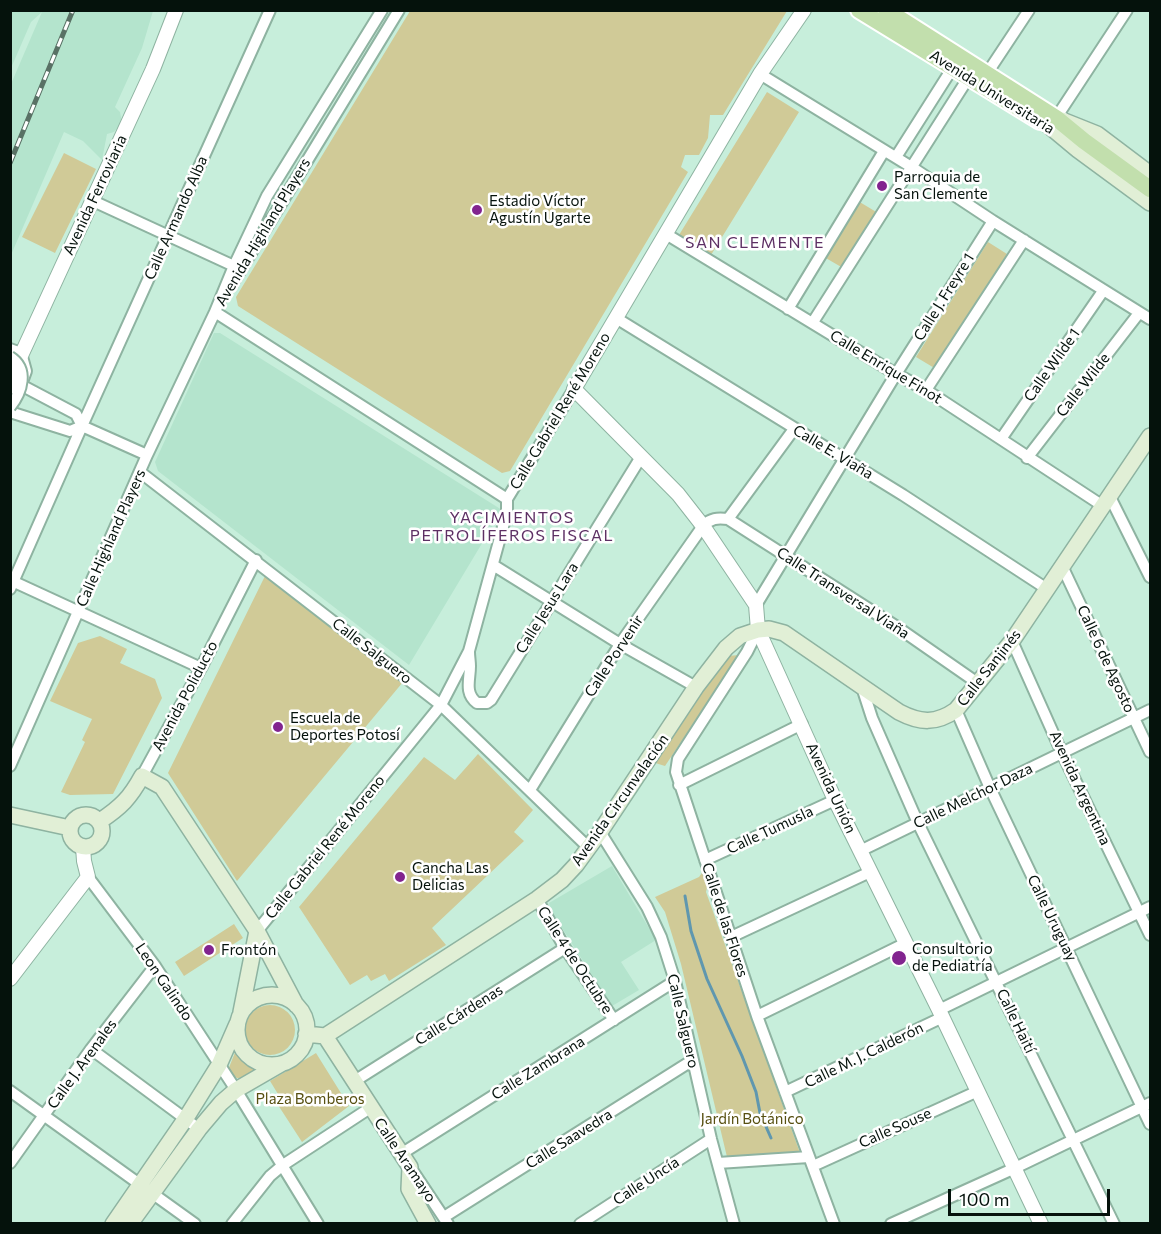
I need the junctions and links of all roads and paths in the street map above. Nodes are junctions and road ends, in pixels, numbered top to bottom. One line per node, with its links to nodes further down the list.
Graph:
1 (176, 10): 20 (street, Avenida Ferroviaria)
2 (270, 10): 25 (street, Calle Armando Alba)
3 (382, 10): 19 (street, Avenida Highland Players)
4 (399, 10): 22 (street, Avenida Highland Players)
5 (804, 10): 11 (street, Calle Gabriel René Moreno)
6 (859, 10): 10 (main road, Avenida Universitaria)
7 (886, 10): 10 (main road, Avenida Universitaria)
8 (1029, 10): 12 (street)
9 (1127, 10): 13 (street)
10 (956, 61): 12 (main road, Avenida Universitaria); 15 (street)
11 (760, 75): 14 (street); 24 (street, Calle Gabriel René Moreno)
12 (978, 75): 13 (main road, Avenida Universitaria); 16 (street)
13 (1052, 122): 17 (main road, Avenida Universitaria); 18 (main road); 21 (main road, Avenida Universitaria)
14 (884, 151): 15 (street); 29 (street)
15 (896, 158): 16 (street)
16 (913, 168): 23 (street); 34 (street)
17 (1150, 174)
18 (1150, 189)
19 (267, 196): 22 (street); 27 (street, Avenida Highland Players)
20 (93, 201): 25 (street); 35 (street, Avenida Ferroviaria)
21 (1150, 202)
22 (280, 204): 30 (street, Avenida Highland Players)
23 (993, 221): 26 (street); 37 (street, Calle J. Freyre 1)
24 (666, 234): 29 (street, Calle Enrique Finot); 32 (street, Calle Gabriel René Moreno)
25 (168, 235): 27 (street); 42 (street, Calle Armando Alba)
26 (1024, 240): 28 (street); 40 (street)
27 (234, 266): 30 (street, Avenida Highland Players)
28 (1103, 291): 31 (street); 45 (street, Calle Wilde 1)
29 (788, 309): 34 (street, Calle Enrique Finot)
30 (215, 312): 46 (street, Calle Highland Players); 51 (street)
31 (1139, 313): 33 (street); 48 (street, Calle Wilde)
32 (616, 318): 39 (street, Calle Gabriel René Moreno); 43 (street, Calle E. Viaña)
33 (1150, 319)
34 (813, 322): 37 (street, Calle Enrique Finot)
35 (14, 353): 38 (street, Avenida Ferroviaria); 41 (street, bridge)
36 (10, 369): 38 (street, bridge)
37 (896, 374): 40 (street, Calle Enrique Finot); 49 (street, Calle J. Freyre 1)
38 (14, 384): 41 (street); 42 (street)
39 (574, 389): 47 (street, Avenida Unión); 51 (street, Calle Gabriel René Moreno)
40 (926, 390): 45 (street, Calle Enrique Finot)
41 (10, 410): 42 (street)
42 (82, 426): 46 (street); 60 (street, Calle Armando Alba)
43 (794, 429): 49 (street, Calle E. Viaña); 53 (street)
44 (1150, 436): 52 (main road, Calle Sanjinés)
45 (1001, 439): 48 (street, Calle Enrique Finot)
46 (147, 455): 50 (street, Calle Highland Players)
47 (641, 457): 54 (street, Avenida Unión); 62 (street, Calle Jesus Lara)
48 (1027, 458): 52 (street, Calle Enrique Finot)
49 (845, 460): 55 (street, Calle J. Freyre 1); 61 (street, Calle E. Viaña)
50 (140, 472): 56 (street, Calle Salguero); 64 (street, Calle Highland Players)
51 (507, 499): 57 (street, Calle Gabriel René Moreno)
52 (1106, 501): 58 (main road, Calle Sanjinés); 59 (street)
53 (728, 519): 54 (street); 55 (street, Calle Transversal Viaña)
54 (703, 526): 63 (street, Avenida Unión); 67 (street, Calle Porvenir)
55 (785, 556): 63 (street, Calle J. Freyre 1); 70 (street, Calle Transversal Viaña)
56 (256, 560): 69 (street, Avenida Poliducto); 73 (street, Calle Salguero)
57 (493, 565): 62 (street); 68 (street, Calle Gabriel René Moreno)
58 (1062, 566): 61 (main road, Calle Sanjinés); 76 (street, Calle 6 de Agosto)
59 (1150, 577)
60 (12, 584): 64 (street)
61 (1047, 589): 66 (main road, Calle Sanjinés)
62 (550, 602): 67 (street); 68 (street, Calle Jesus Lara)
63 (756, 605): 65 (street, Avenida Unión)
64 (78, 612): 69 (street); 80 (street, Calle Highland Players)
65 (758, 630): 71 (main road, Calle Sanjinés); 72 (main road, Avenida Circunvalación); 77 (street, Avenida Unión); 82 (street, Calle de las Flores)
66 (1012, 641): 70 (main road, Calle Sanjinés); 79 (street, Avenida Argentina)
67 (620, 644): 72 (street); 84 (street, Calle Porvenir)
68 (469, 651): 73 (street, Calle Gabriel René Moreno)
69 (201, 668): 81 (street, Avenida Poliducto)
70 (979, 684): 74 (main road, Calle Sanjinés)
71 (862, 686): 74 (main road, Calle Sanjinés); 88 (street, Calle Haití)
72 (696, 687): 90 (main road, Avenida Circunvalación)
73 (441, 705): 84 (street, Calle Salguero); 100 (street, Calle Gabriel René Moreno)
74 (956, 710): 83 (street, Calle Uruguay)
75 (1150, 710): 76 (street, Calle Melchor Daza)
76 (1134, 718): 78 (street, Calle 6 de Agosto); 79 (street, Calle Melchor Daza)
77 (802, 724): 82 (street); 85 (street, Avenida Unión)
78 (1150, 752)
79 (1062, 753): 83 (street, Calle Melchor Daza); 99 (street, Avenida Argentina)
80 (10, 766)
81 (142, 776): 87 (main road, Avenida Poliducto); 100 (main road)
82 (679, 785): 94 (street, Calle de las Flores)
83 (990, 788): 88 (street, Calle Melchor Daza); 104 (street, Calle Uruguay)
84 (530, 790): 92 (street, Calle Salguero)
85 (835, 800): 93 (street, Avenida Unión); 94 (street, Calle Tumusla)
86 (10, 815): 89 (main road)
87 (100, 821): 89 (main road); 91 (main road)
88 (918, 823): 93 (street, Calle Melchor Daza); 109 (street, Calle Haití)
89 (70, 828): 91 (main road)
90 (600, 832): 92 (main road, Avenida Circunvalación); 108 (street, Calle Salguero)
91 (83, 847): 96 (street)
92 (589, 848): 97 (main road, Avenida Circunvalación)
93 (860, 851): 95 (street, Avenida Unión)
94 (705, 860): 102 (street, Calle de las Flores)
95 (870, 872): 102 (street); 103 (street, Avenida Unión)
96 (88, 877): 106 (street, Leon Galindo); 107 (street)
97 (537, 899): 105 (street, Calle 4 de Octubre); 116 (main road, Avenida Circunvalación)
98 (1150, 907): 99 (street, Calle M. J. Calderón)
99 (1139, 912): 101 (street, Avenida Argentina); 104 (street, Calle M. J. Calderón)
100 (257, 931): 110 (main road); 113 (main road)
101 (1150, 935)
102 (731, 937): 112 (street, Calle de las Flores)
103 (906, 943): 111 (street, Avenida Unión); 112 (street)
104 (1066, 947): 109 (street, Calle M. J. Calderón); 126 (street, Calle Uruguay)
105 (565, 948): 114 (street, Calle 4 de Octubre); 121 (street, Calle Cárdenas)
106 (155, 966): 117 (street, Calle J. Arenales); 120 (street, Leon Galindo)
107 (10, 979)
108 (675, 981): 114 (street, Calle Zambrana); 118 (street, Calle Salguero)
109 (996, 981): 111 (street, Calle M. J. Calderón); 133 (street, Calle Haití)
110 (296, 1005): 113 (main road); 115 (main road)
111 (941, 1013): 124 (street, Avenida Unión); 125 (street, Calle M. J. Calderón)
112 (757, 1016): 125 (street, Calle de las Flores)
113 (239, 1018): 119 (main road); 120 (main road)
114 (614, 1020): 134 (street, Calle Zambrana)
115 (306, 1034): 116 (main road); 119 (main road)
116 (325, 1036): 121 (main road, Calle Aramayo)
117 (91, 1049): 128 (street, Calle J. Arenales); 129 (street)
118 (693, 1060): 132 (street, Calle Salguero); 141 (street, Calle Saavedra)
119 (281, 1064): 122 (main road)
120 (219, 1065): 122 (street, Leon Galindo); 129 (main road)
121 (353, 1082): 127 (main road, Calle Aramayo)
122 (236, 1090): 131 (main road); 138 (street, Leon Galindo)
123 (10, 1091): 128 (street)
124 (978, 1091): 135 (street, Calle Souse); 139 (street, Avenida Unión)
125 (785, 1092): 135 (street, Calle de las Flores)
126 (1146, 1105): 130 (street, Calle Uruguay); 133 (street)
127 (370, 1108): 134 (main road, Calle Aramayo); 138 (street)
128 (45, 1115): 136 (street, Calle J. Arenales); 140 (street)
129 (186, 1118): 131 (street); 140 (main road)
130 (1150, 1124)
131 (199, 1129): 140 (main road)
132 (711, 1139): 137 (street, Calle Salguero); 150 (street, Calle Uncía)
133 (1073, 1140): 139 (street); 154 (street, Calle Haití)
134 (406, 1160): 141 (street, Calle Aramayo); 149 (main road)
135 (811, 1161): 137 (street, Calle Souse); 151 (street, Calle de las Flores)
136 (10, 1163)
137 (718, 1164): 143 (street, Calle Salguero)
138 (283, 1165): 147 (street); 148 (street, Leon Galindo)
139 (1015, 1168): 142 (street); 153 (street, Avenida Unión)
140 (146, 1189): 144 (main road); 145 (main road); 146 (street)
141 (446, 1220)
142 (903, 1221): 152 (street)
143 (732, 1223)
144 (113, 1224)
145 (130, 1224)
146 (195, 1224)
147 (232, 1224)
148 (318, 1224)
149 (428, 1224)
150 (580, 1224)
151 (834, 1224)
152 (891, 1224)
153 (1041, 1224)
154 (1114, 1224)

